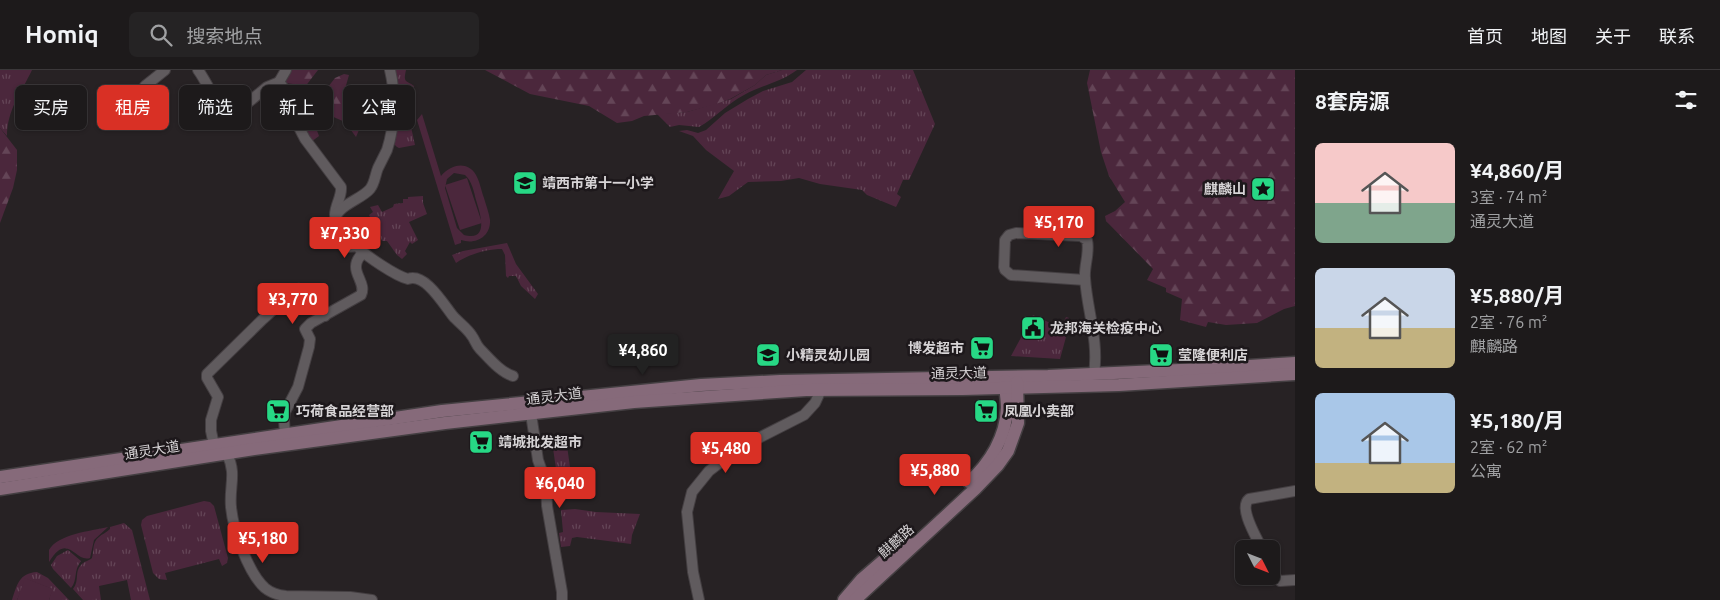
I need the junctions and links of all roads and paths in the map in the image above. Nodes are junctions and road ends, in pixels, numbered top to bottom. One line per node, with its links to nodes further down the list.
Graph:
1 (165, 70): 6 (street)
2 (198, 70): 5 (street)
3 (286, 70): 5 (street)
4 (390, 70): 7 (street)
5 (279, 82): 7 (street)
6 (146, 85)
7 (336, 217): 8 (street)
8 (363, 253): 10 (street); 14 (street)
9 (1085, 280): 9 (street); 12 (street)
10 (324, 316): 18 (street); 19 (street)
11 (1295, 363): 12 (main road, 通灵大道)
12 (1094, 374): 15 (main road, 通灵大道)
13 (1295, 374): 15 (main road, 通灵大道)
14 (512, 376)
15 (1011, 382): 16 (main road, 通灵大道); 18 (main road, 通灵大道); 30 (main road, 麒麟路); 31 (main road, 麒麟路)
16 (821, 390): 17 (main road, 通灵大道); 29 (street)
17 (531, 414): 20 (main road, 通灵大道); 28 (street)
18 (285, 434): 19 (main road, 通灵大道)
19 (214, 445): 21 (main road, 通灵大道)
20 (227, 454): 22 (main road, 通灵大道); 27 (street)
21 (0, 477)
22 (0, 489)
23 (1295, 491): 24 (street)
24 (1257, 540)
25 (1295, 580): 26 (street)
26 (1280, 581)
27 (372, 600)
28 (562, 600)
29 (699, 600)
30 (844, 600)
31 (855, 600)

